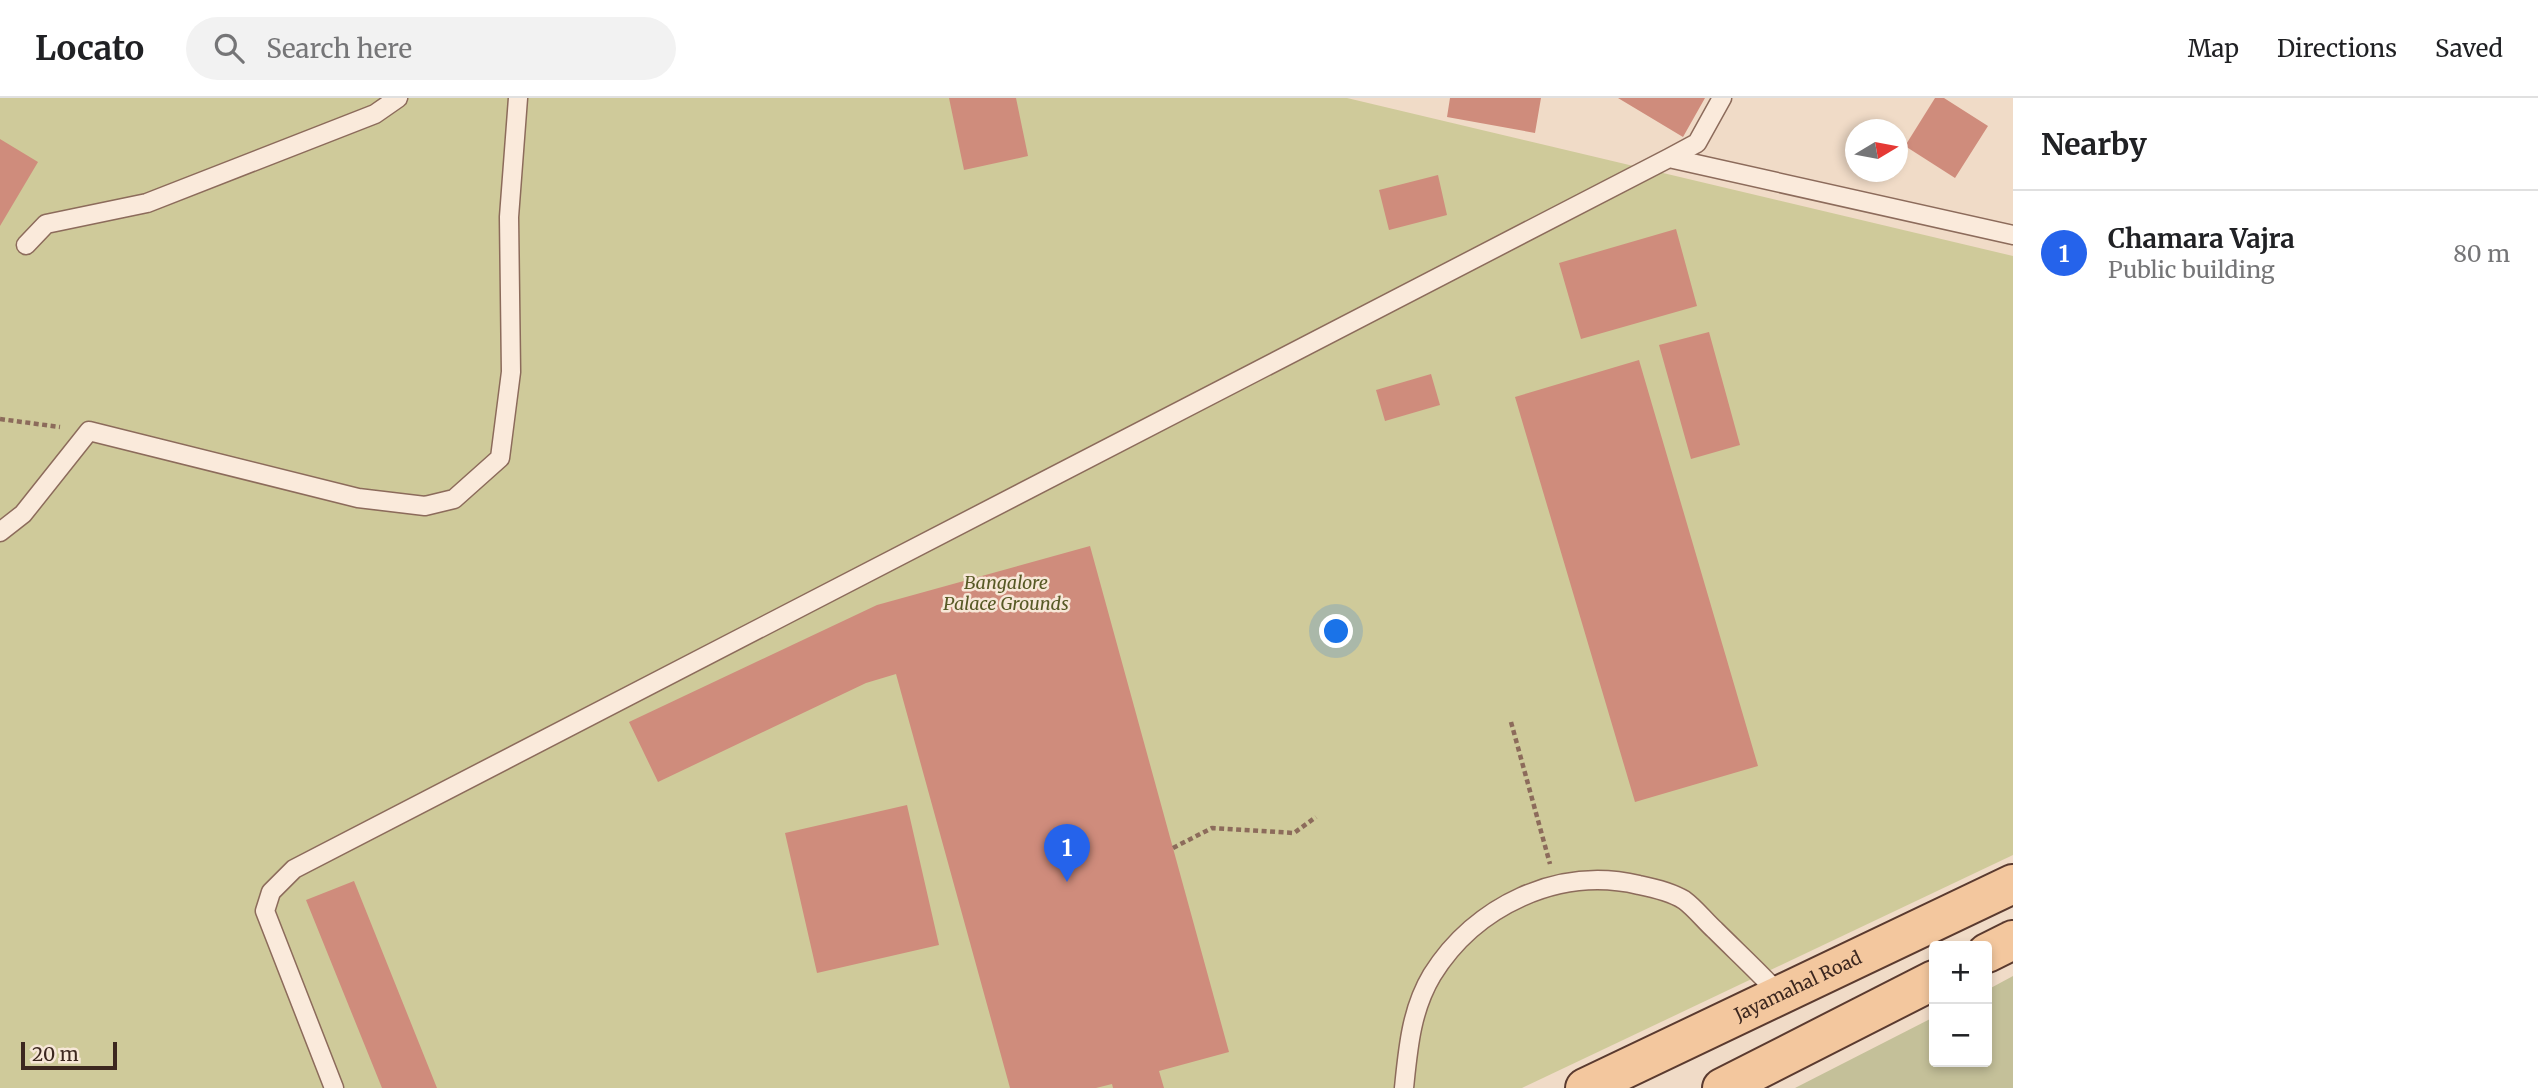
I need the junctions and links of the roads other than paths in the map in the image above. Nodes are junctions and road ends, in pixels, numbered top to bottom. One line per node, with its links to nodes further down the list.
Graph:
1 (398, 98): 6 (lane)
2 (519, 98): 7 (lane)
3 (1722, 98): 4 (lane)
4 (1670, 158): 5 (lane); 13 (lane)
5 (2013, 235)
6 (26, 245)
7 (0, 532)
8 (2013, 884): 12 (main road, Jayamahal Road)
9 (2013, 940): 10 (main road)
10 (1992, 950)
11 (1929, 983): 16 (main road)
12 (1779, 994): 14 (lane); 15 (main road, Jayamahal Road)
13 (334, 1088)
14 (1404, 1088)
15 (1585, 1088)
16 (1722, 1088)

